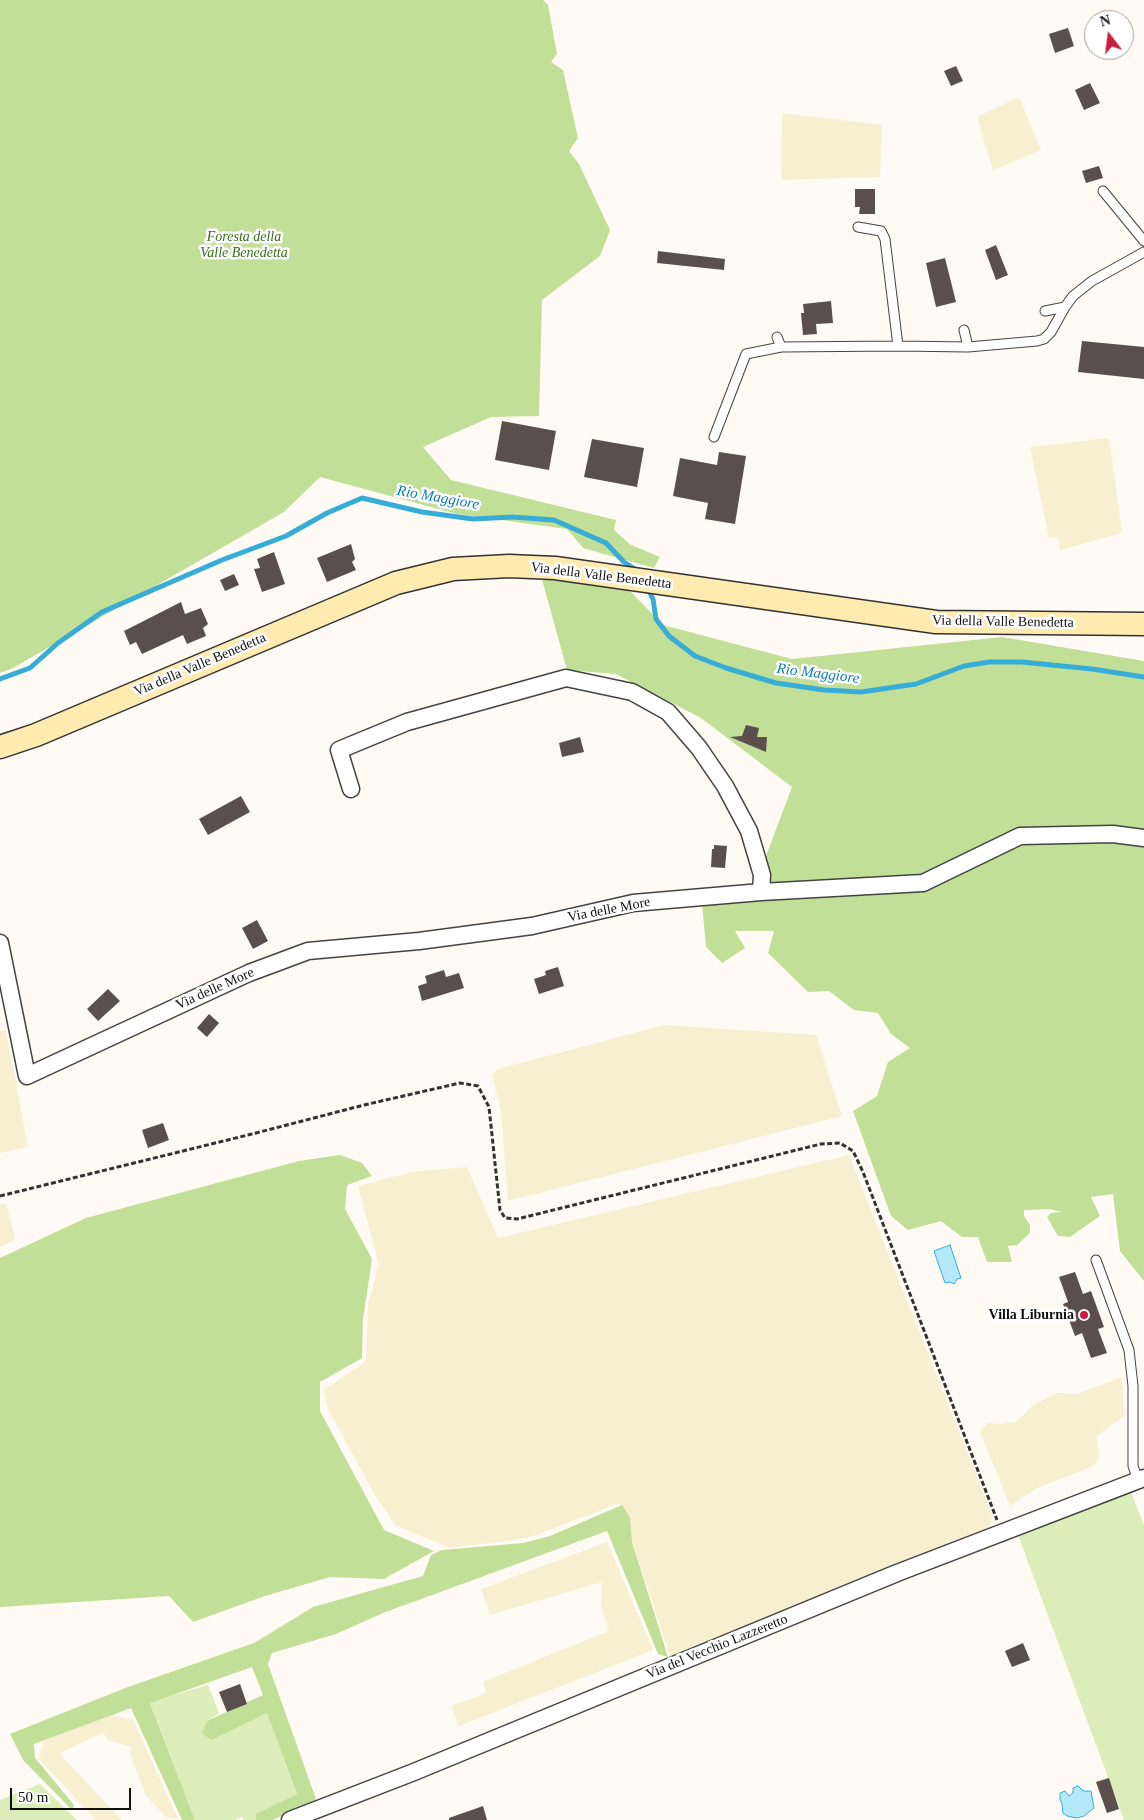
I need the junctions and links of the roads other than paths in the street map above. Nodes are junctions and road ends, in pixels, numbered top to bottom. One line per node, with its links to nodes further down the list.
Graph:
1 (1103, 191): 3 (lane)
2 (858, 227): 9 (lane)
3 (1144, 241)
4 (1144, 252): 5 (lane)
5 (1065, 307): 6 (lane); 11 (lane)
6 (1045, 311)
7 (964, 330): 11 (lane)
8 (777, 337): 10 (lane)
9 (898, 346): 10 (lane); 11 (lane)
10 (781, 347): 12 (lane)
11 (968, 347)
12 (714, 437)
13 (1144, 624): 14 (main road, Via della Valle Benedetta)
14 (0, 747)
15 (351, 789): 17 (street)
16 (1144, 838): 17 (street)
17 (760, 892): 18 (street, Via delle More)
18 (0, 943)
19 (1096, 1260): 20 (lane)
20 (1141, 1479): 21 (street, Via del Vecchio Lazzeretto)
21 (290, 1820)

